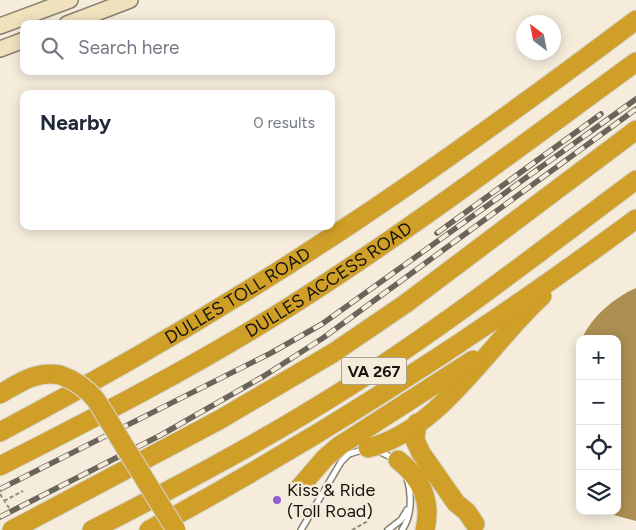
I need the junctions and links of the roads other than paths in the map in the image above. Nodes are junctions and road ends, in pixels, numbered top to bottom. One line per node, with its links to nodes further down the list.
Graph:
1 (130, 0): 4 (main road)
2 (67, 1): 3 (main road); 6 (main road)
3 (69, 20)
4 (77, 20)
5 (636, 20): 17 (highway, DULLES TOLL ROAD)
6 (0, 26)
7 (20, 42): 8 (main road)
8 (0, 49)
9 (636, 62): 20 (highway, DULLES ACCESS ROAD)
10 (636, 130): 24 (highway)
11 (636, 180): 25 (highway, VA 267)
12 (636, 219): 13 (highway)
13 (609, 238): 14 (highway); 26 (highway)
14 (494, 347): 16 (highway); 21 (highway)
15 (0, 394): 27 (highway, bridge)
16 (417, 424): 18 (highway); 23 (highway)
17 (0, 432)
18 (368, 448): 19 (lane); 28 (lane)
19 (398, 460): 22 (lane); 31 (highway)
20 (0, 466)
21 (300, 487)
22 (409, 504): 29 (lane); 30 (lane)
23 (475, 524)
24 (12, 530)
25 (92, 530)
26 (149, 530)
27 (176, 530)
28 (301, 530)
29 (388, 530)
30 (402, 530)
31 (425, 530)

